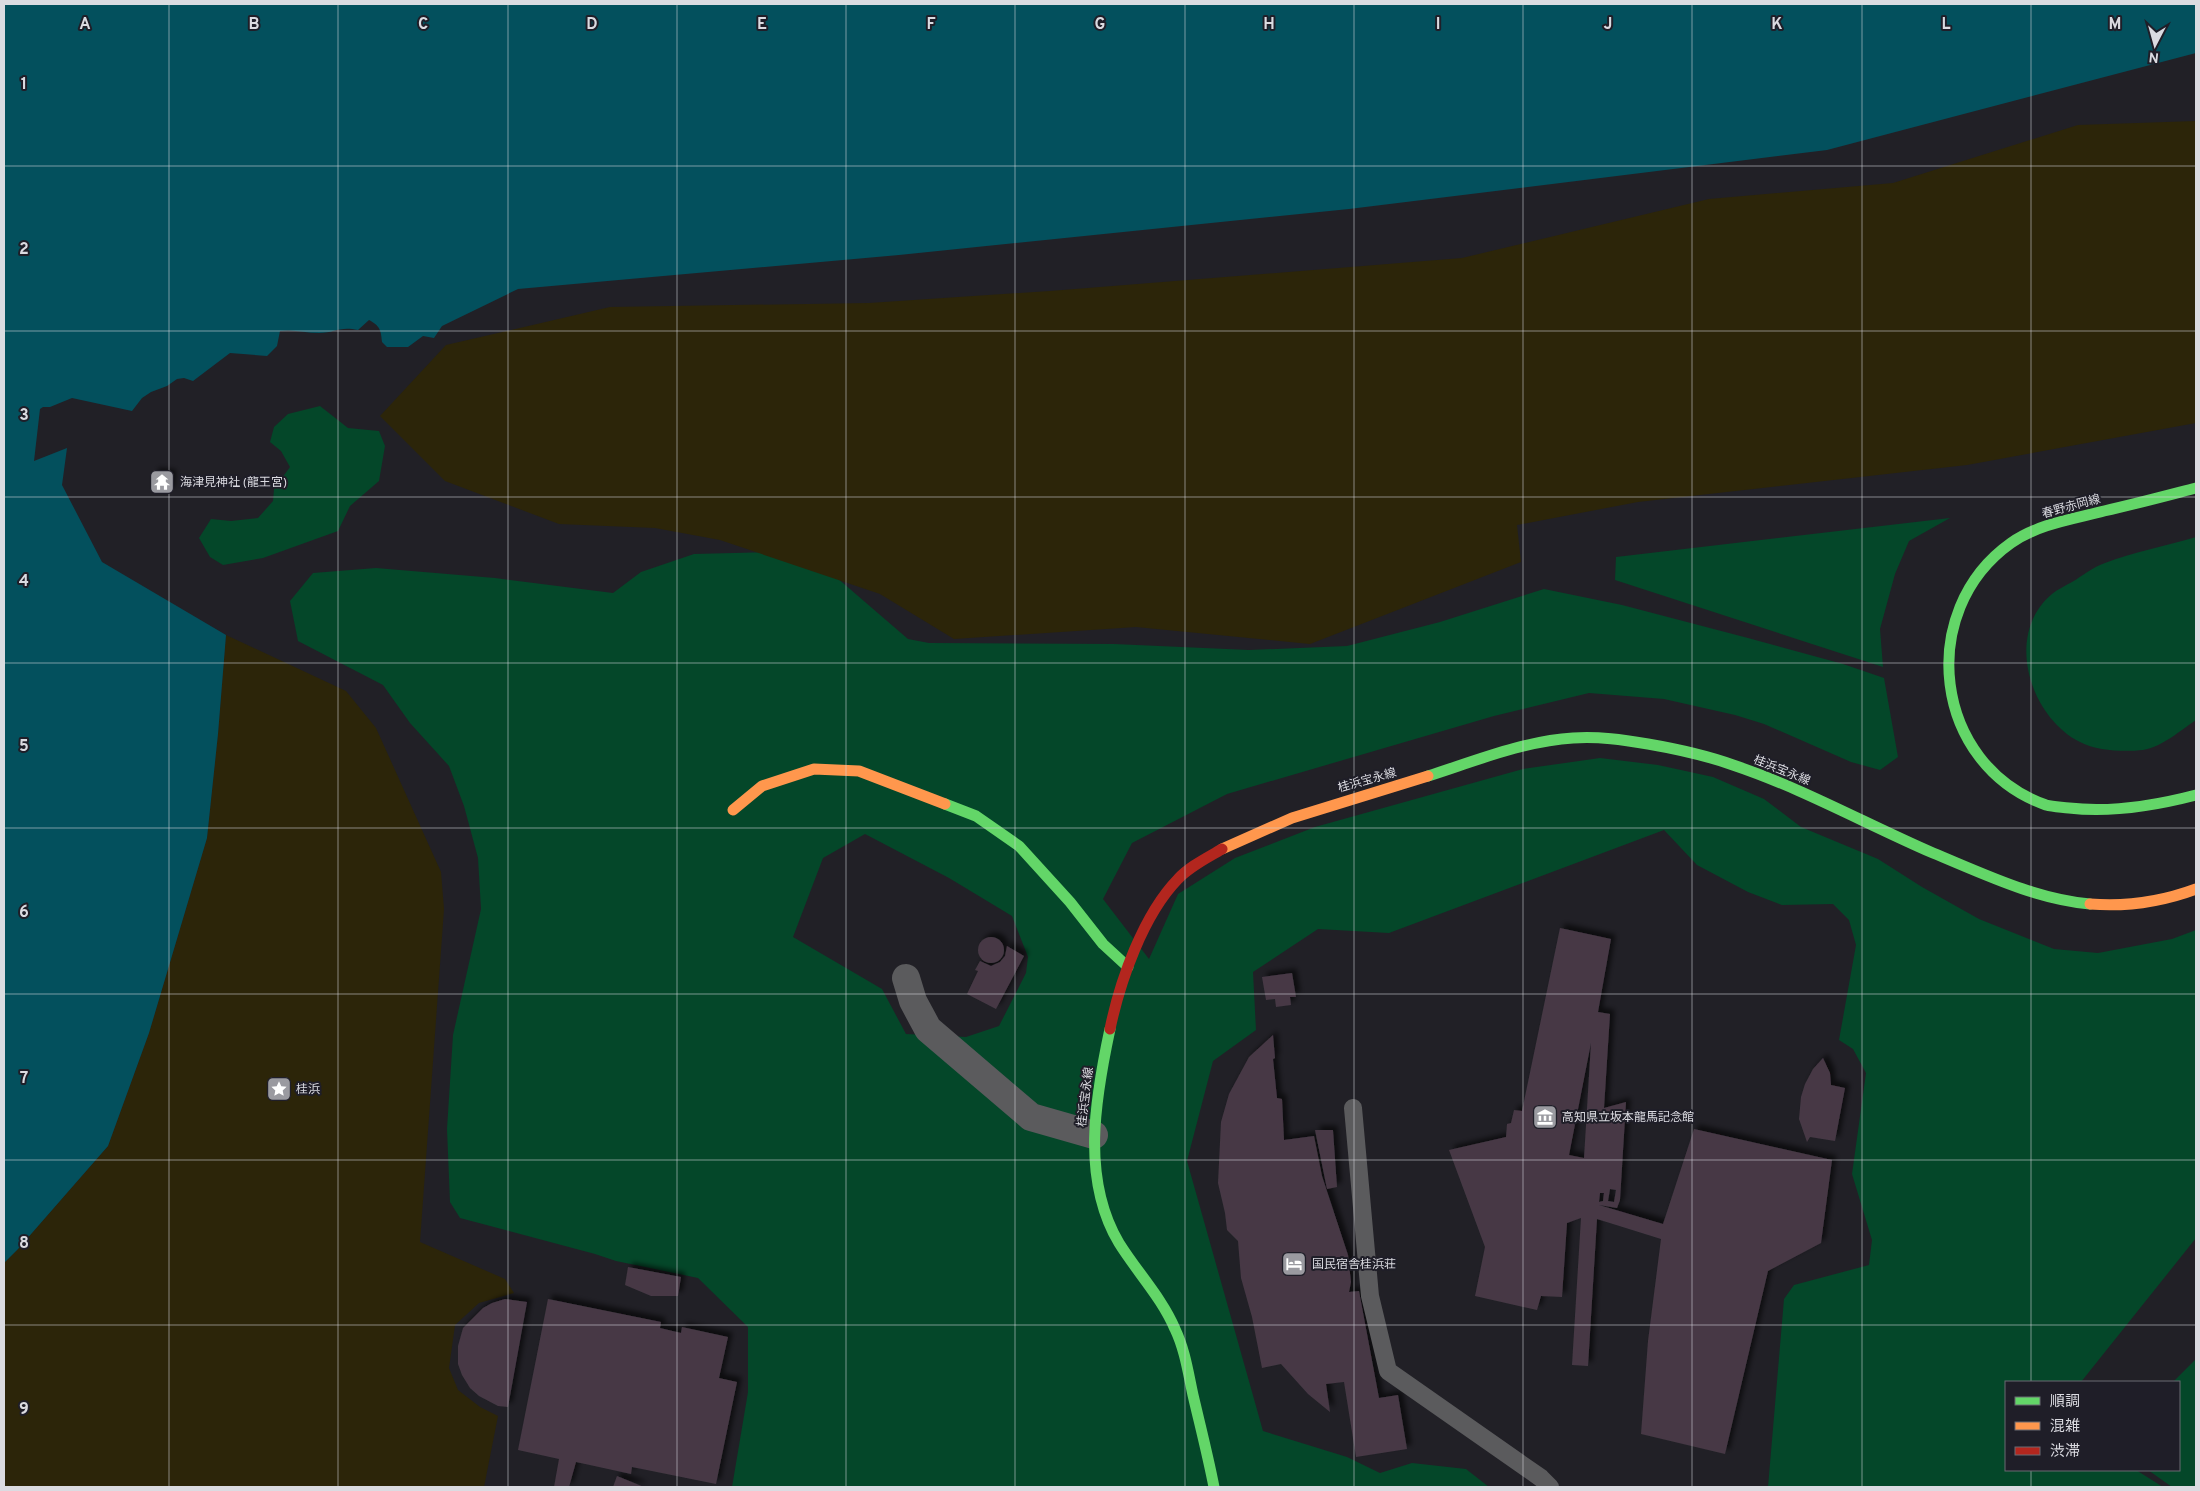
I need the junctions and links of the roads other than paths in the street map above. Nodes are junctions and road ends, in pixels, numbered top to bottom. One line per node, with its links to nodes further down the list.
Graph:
1 (2196, 488): 2 (main road, 春野赤岡線)
2 (2196, 795)
3 (733, 810): 5 (main road)
4 (2196, 890): 5 (main road, 桂浜宝永線)
5 (1128, 967): 8 (main road, 桂浜宝永線)
6 (906, 978): 8 (street)
7 (1354, 1108): 10 (lane)
8 (1094, 1135): 9 (main road, 桂浜宝永線)
9 (1214, 1487)
10 (1550, 1487)

